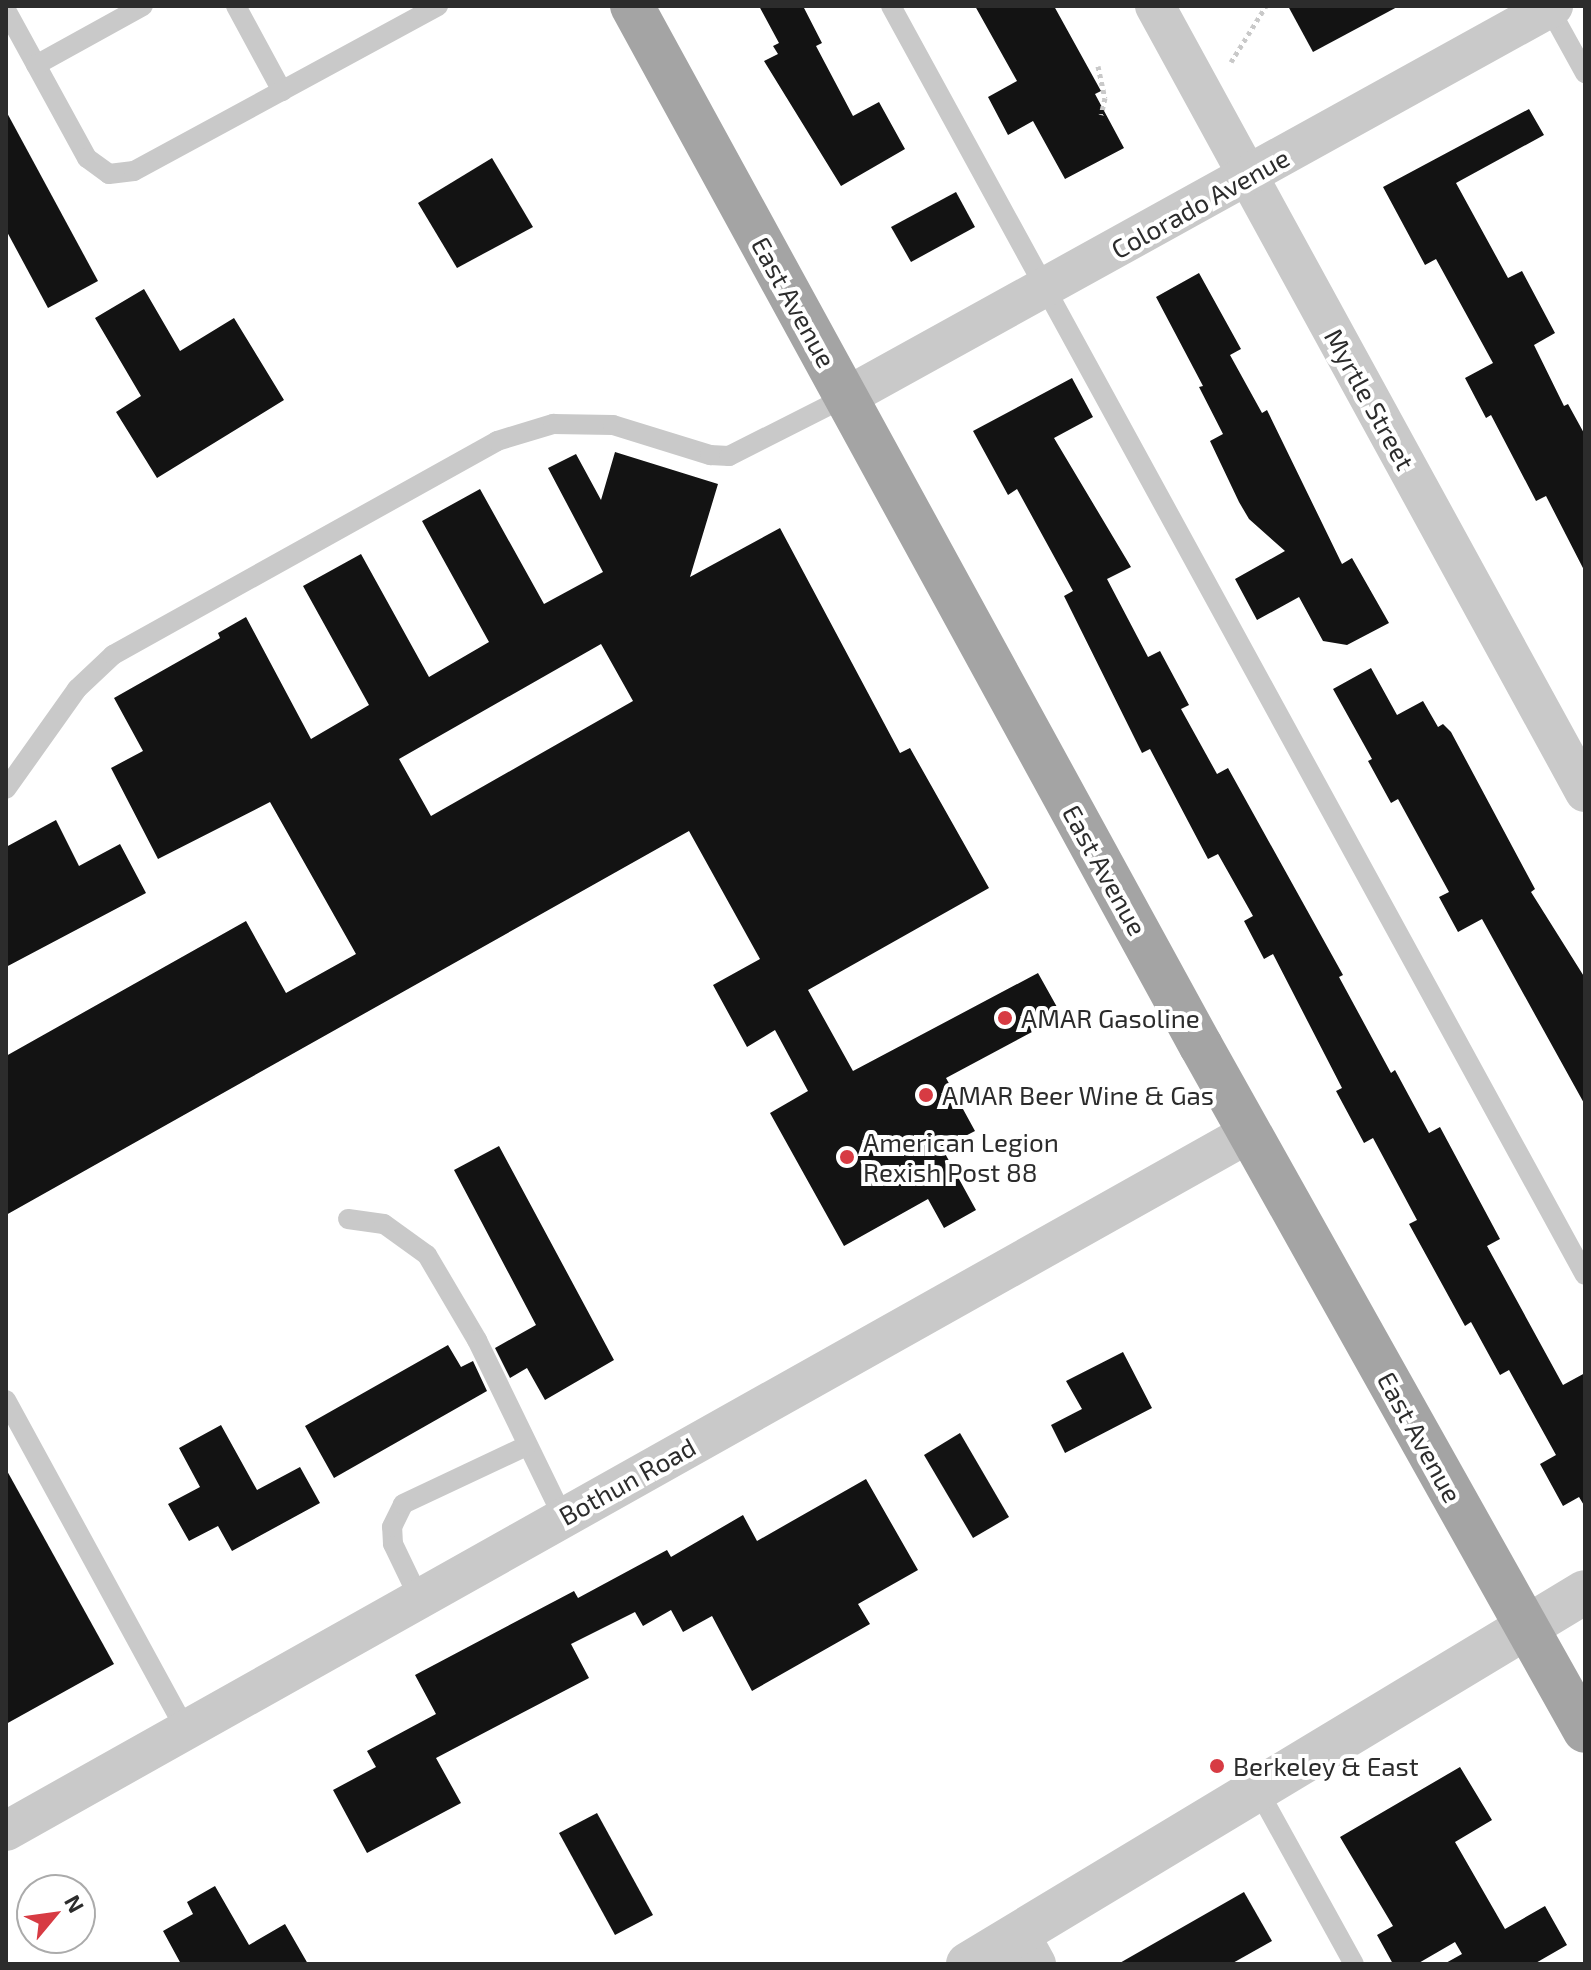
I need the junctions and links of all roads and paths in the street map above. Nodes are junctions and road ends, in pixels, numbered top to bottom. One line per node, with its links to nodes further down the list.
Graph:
1 (143, 6): 10 (lane)
2 (236, 6): 14 (lane)
3 (438, 6): 14 (lane)
4 (632, 6): 18 (main road, East Avenue)
5 (891, 6): 17 (lane)
6 (1155, 6): 13 (street, Myrtle Street)
7 (1266, 6): 13 (path)
8 (1550, 7): 12 (lane); 16 (street, Colorado Avenue)
9 (6, 10): 10 (lane)
10 (36, 65): 14 (lane)
11 (1098, 66): 15 (path)
12 (1585, 73)
13 (1196, 81): 16 (street, Myrtle Street)
14 (282, 91)
15 (1101, 115)
16 (1248, 176): 17 (street, Colorado Avenue); 20 (street, Myrtle Street)
17 (1045, 288): 18 (street, Colorado Avenue); 23 (lane)
18 (846, 397): 19 (lane); 21 (main road, East Avenue)
19 (6, 789)
20 (1585, 792)
21 (1249, 1133): 26 (street, Bothun Road); 29 (main road, East Avenue)
22 (348, 1219): 25 (lane)
23 (1585, 1275)
24 (6, 1400): 30 (lane)
25 (526, 1446): 26 (lane); 28 (lane)
26 (563, 1517): 28 (street, Bothun Road)
27 (1585, 1592): 29 (street)
28 (419, 1598): 30 (street, Bothun Road)
29 (1528, 1628): 31 (main road, East Avenue); 32 (street)
30 (186, 1730): 33 (street, Bothun Road)
31 (1585, 1731)
32 (1259, 1792): 34 (street); 36 (lane)
33 (6, 1831)
34 (1028, 1950): 35 (street)
35 (968, 1964)
36 (1354, 1964)

